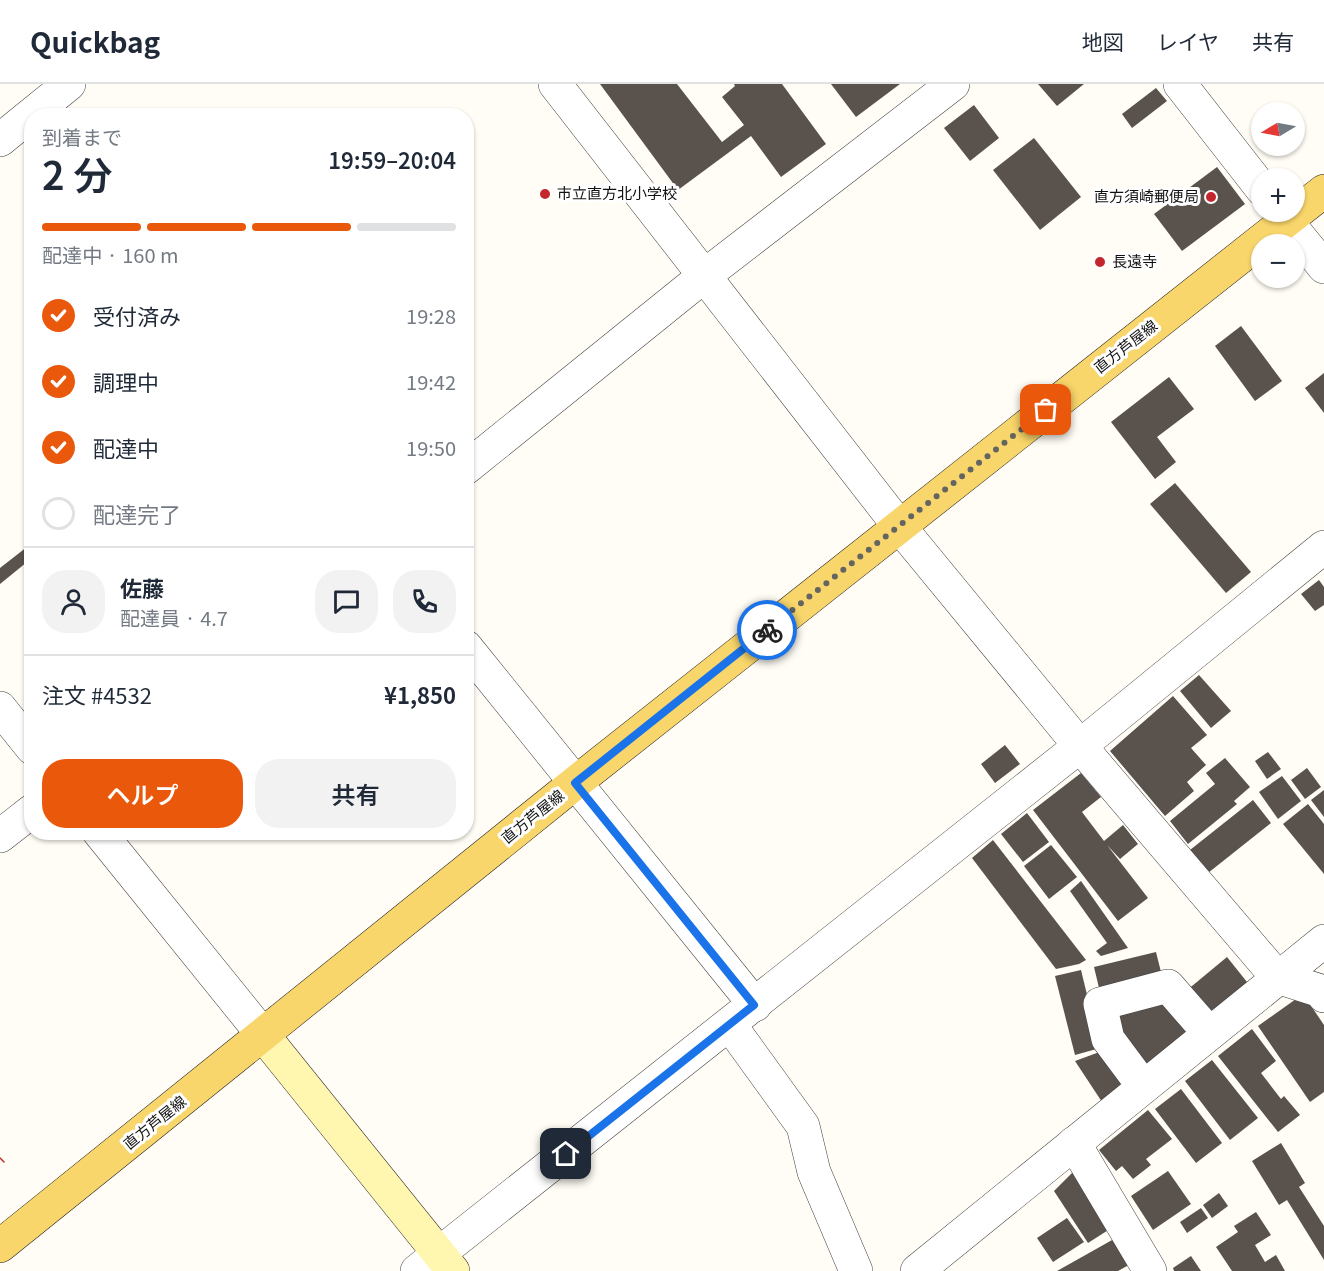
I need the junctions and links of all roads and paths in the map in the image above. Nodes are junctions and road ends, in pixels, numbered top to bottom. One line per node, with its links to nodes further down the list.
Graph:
1 (69, 84): 5 (street)
2 (555, 84): 14 (street)
3 (1180, 84): 8 (street)
4 (938, 89): 14 (street)
5 (39, 108)
6 (24, 121): 7 (street)
7 (0, 140)
8 (1251, 175)
9 (1324, 191): 10 (main road, 直方芦屋線)
10 (1305, 203)
11 (1276, 222): 16 (main road, 直方芦屋線)
12 (1288, 222): 13 (street)
13 (1324, 267)
14 (704, 276): 15 (street); 16 (street)
15 (474, 462)
16 (898, 526): 21 (street); 22 (main road, 直方芦屋線)
17 (1324, 547): 21 (street)
18 (474, 657): 22 (street)
19 (0, 708): 20 (street)
20 (24, 738)
21 (1080, 746): 27 (street); 29 (street)
22 (575, 783): 29 (street); 31 (main road, 直方芦屋線)
23 (24, 817): 24 (street)
24 (0, 836)
25 (105, 840): 31 (street)
26 (1324, 941): 27 (street)
27 (1277, 977): 28 (street); 30 (street)
28 (1324, 996)
29 (742, 1015): 35 (street); 36 (street)
30 (1209, 1033): 32 (street); 32 (street)
31 (263, 1035): 34 (main road, 直方芦屋線); 35 (street)
32 (1143, 1086): 33 (street)
33 (1074, 1143): 37 (street); 38 (street)
34 (0, 1246)
35 (436, 1265)
36 (856, 1271)
37 (917, 1271)
38 (1150, 1271)

